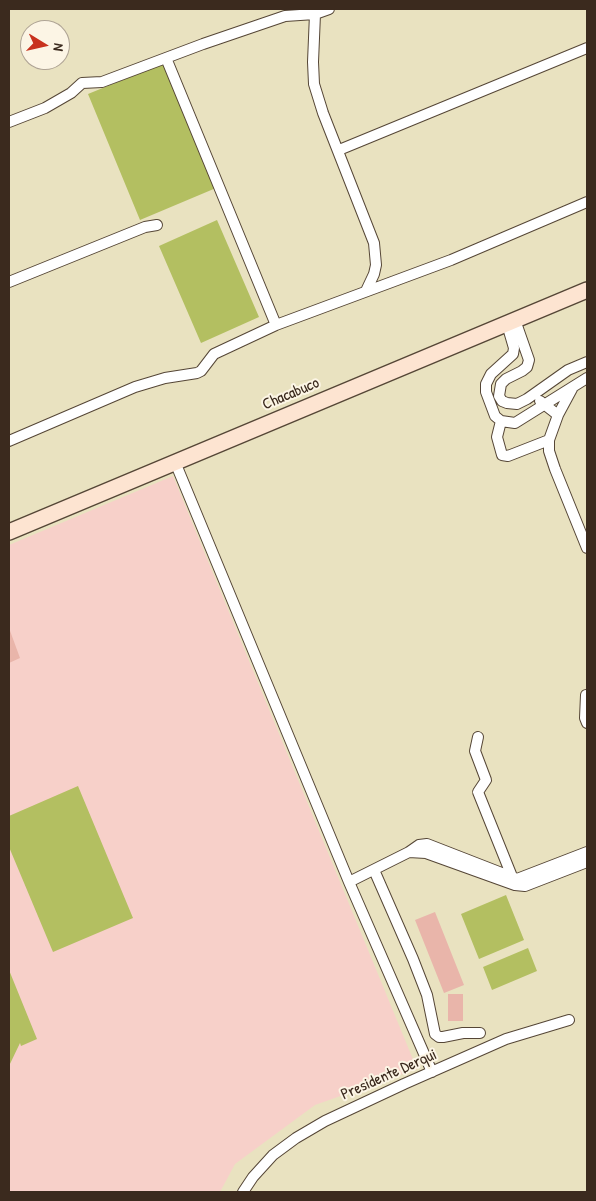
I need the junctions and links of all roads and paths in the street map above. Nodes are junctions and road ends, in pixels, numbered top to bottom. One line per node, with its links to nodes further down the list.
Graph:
1 (329, 9): 2 (street)
2 (316, 14): 4 (street); 6 (street)
3 (587, 48): 6 (street)
4 (166, 58): 5 (street); 13 (street)
5 (9, 122)
6 (339, 150): 11 (street)
7 (587, 202): 11 (street)
8 (157, 225): 9 (street)
9 (9, 282)
10 (587, 290): 12 (street, Chacabuco)
11 (366, 291): 13 (street)
12 (511, 322): 17 (street); 20 (street); 23 (street, Chacabuco)
13 (276, 325): 22 (street)
14 (587, 362): 15 (street)
15 (573, 367): 16 (street); 17 (street)
16 (580, 383): 18 (street); 19 (street)
17 (534, 395): 18 (street)
18 (544, 405): 19 (street); 20 (street)
19 (558, 415): 21 (street)
20 (501, 421): 21 (street)
21 (549, 440): 25 (street)
22 (9, 441)
23 (175, 462): 24 (street, Chacabuco); 32 (street)
24 (9, 532)
25 (587, 548)
26 (586, 695): 27 (street)
27 (587, 723)
28 (478, 737): 31 (street)
29 (586, 860): 31 (street)
30 (374, 870): 31 (street); 32 (street); 34 (street)
31 (514, 881)
32 (349, 882): 35 (street)
33 (569, 1020): 35 (street, Presidente Derqui)
34 (480, 1033)
35 (432, 1072): 36 (street, Presidente Derqui)
36 (243, 1192)

